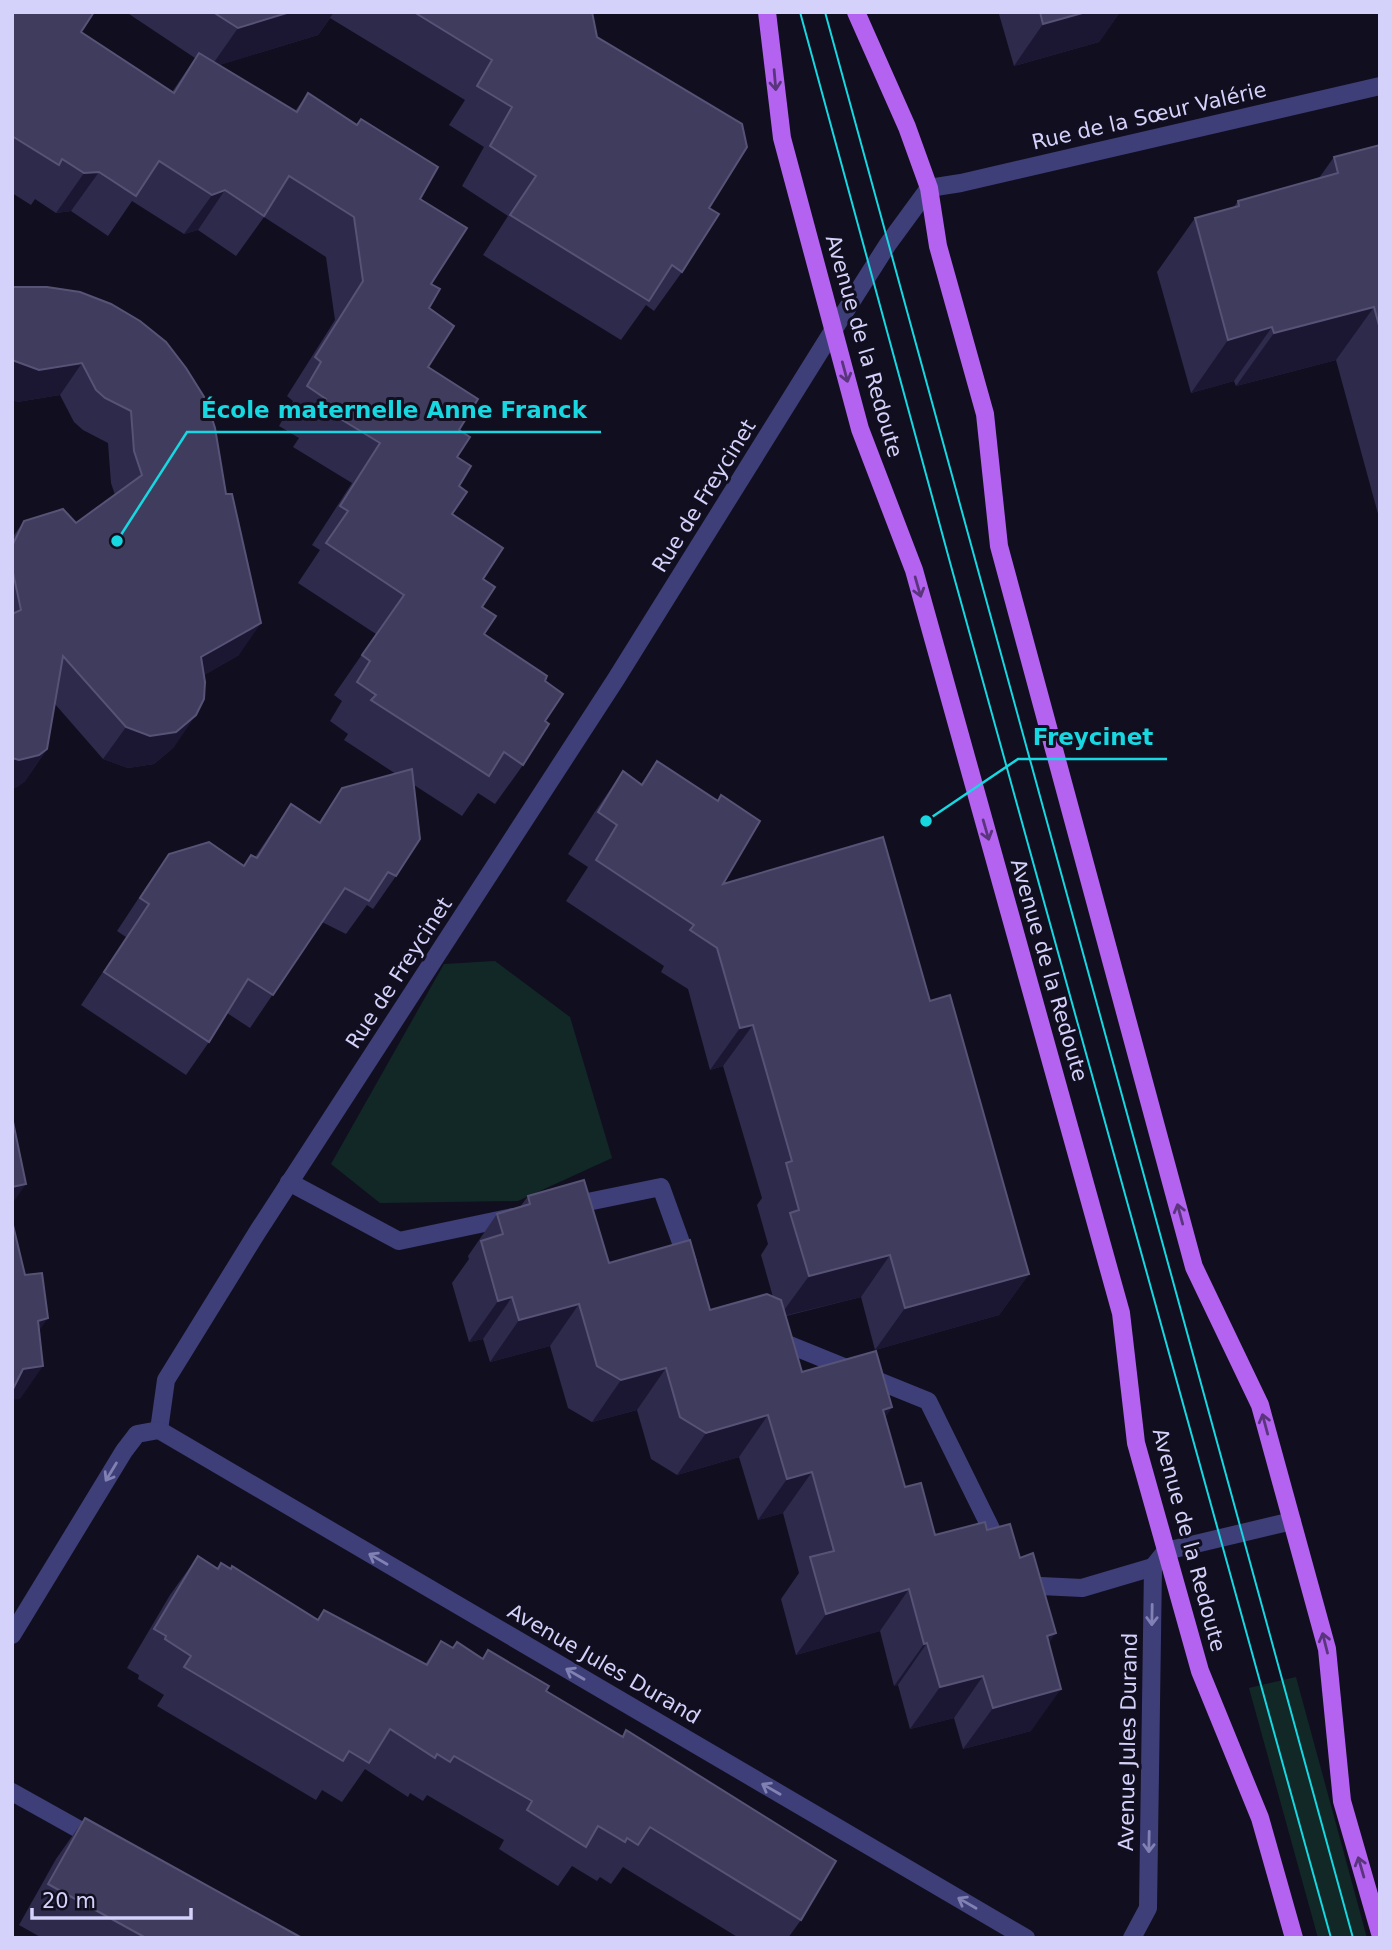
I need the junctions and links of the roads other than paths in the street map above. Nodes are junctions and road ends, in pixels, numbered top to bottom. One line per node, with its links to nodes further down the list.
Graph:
1 (767, 12): 5 (main road, Avenue de la Redoute, one-way to 5)
2 (856, 12): 4 (main road)
3 (1380, 86): 4 (street, Rue de la Sœur Valérie)
4 (929, 188): 5 (street, Rue de Freycinet); 12 (main road, one-way to 4)
5 (834, 328): 6 (street, Rue de Freycinet); 13 (main road, Avenue de la Redoute, one-way to 13)
6 (289, 1182): 8 (street); 11 (street, Rue de Freycinet)
7 (556, 1209): 9 (street)
8 (530, 1214)
9 (692, 1274)
10 (755, 1331): 14 (street)
11 (159, 1430): 15 (street, one-way to 15); 19 (street, Avenue Jules Durand, one-way to 11)
12 (1292, 1521): 13 (street); 18 (main road, one-way to 12)
13 (1166, 1551): 14 (street); 21 (main road, Avenue de la Redoute)
14 (1153, 1567): 20 (street, Avenue Jules Durand, one-way to 20)
15 (12, 1635)
16 (12, 1792): 17 (street)
17 (119, 1852)
18 (1380, 1933)
19 (1026, 1938)
20 (1132, 1938)
21 (1294, 1938)

